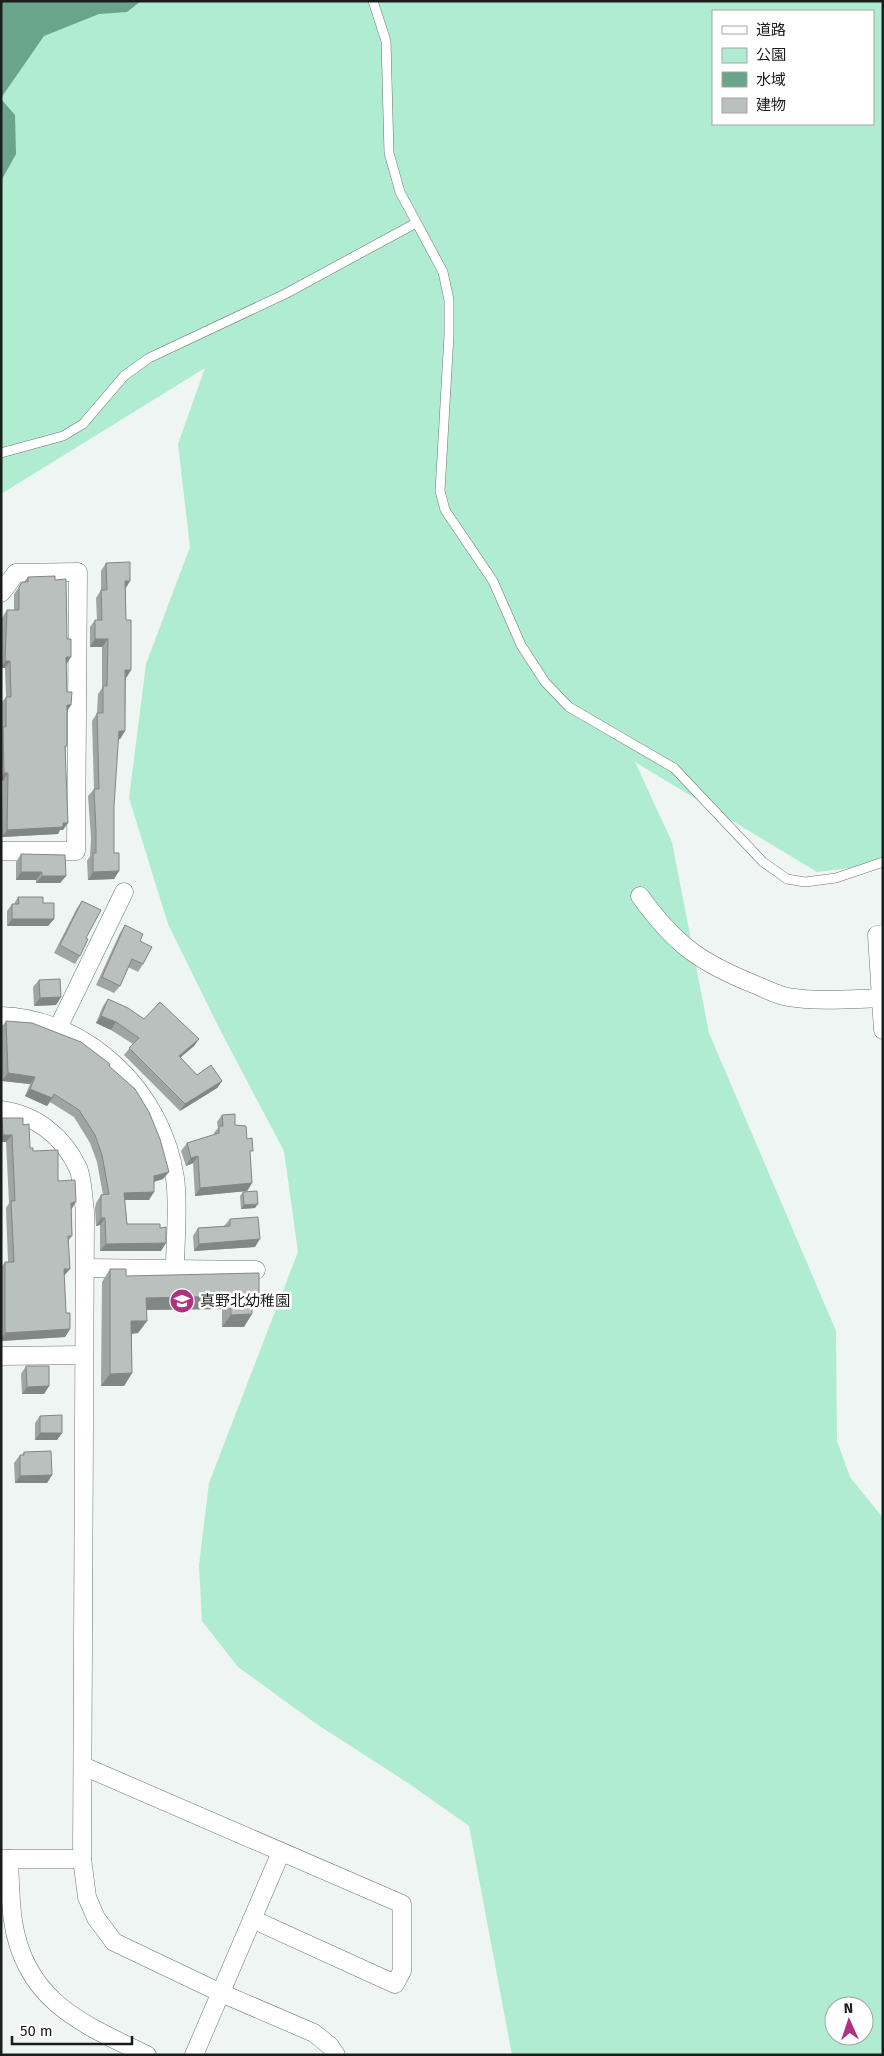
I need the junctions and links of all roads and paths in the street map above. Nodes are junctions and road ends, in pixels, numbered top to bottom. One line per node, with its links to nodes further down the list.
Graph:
1 (373, 1): 2 (lane)
2 (416, 223): 3 (lane); 6 (lane)
3 (1, 453)
4 (1, 593): 5 (street)
5 (1, 851)
6 (883, 862)
7 (124, 892): 12 (street)
8 (640, 896): 10 (street)
9 (883, 934): 10 (street)
10 (882, 998): 13 (street)
11 (1, 1016): 12 (street)
12 (59, 1026): 16 (street)
13 (883, 1030)
14 (1, 1110): 15 (street)
15 (86, 1268): 16 (street); 18 (street)
16 (175, 1269): 17 (street)
17 (256, 1270)
18 (84, 1355): 19 (street); 20 (street)
19 (1, 1356)
20 (83, 1766): 21 (street); 23 (street)
21 (281, 1852): 24 (street); 24 (street)
22 (5, 1859): 23 (street); 26 (street)
23 (82, 1859): 25 (street)
24 (252, 1919): 25 (street)
25 (221, 1993): 27 (street); 28 (street)
26 (147, 2055)
27 (194, 2055)
28 (336, 2055)

